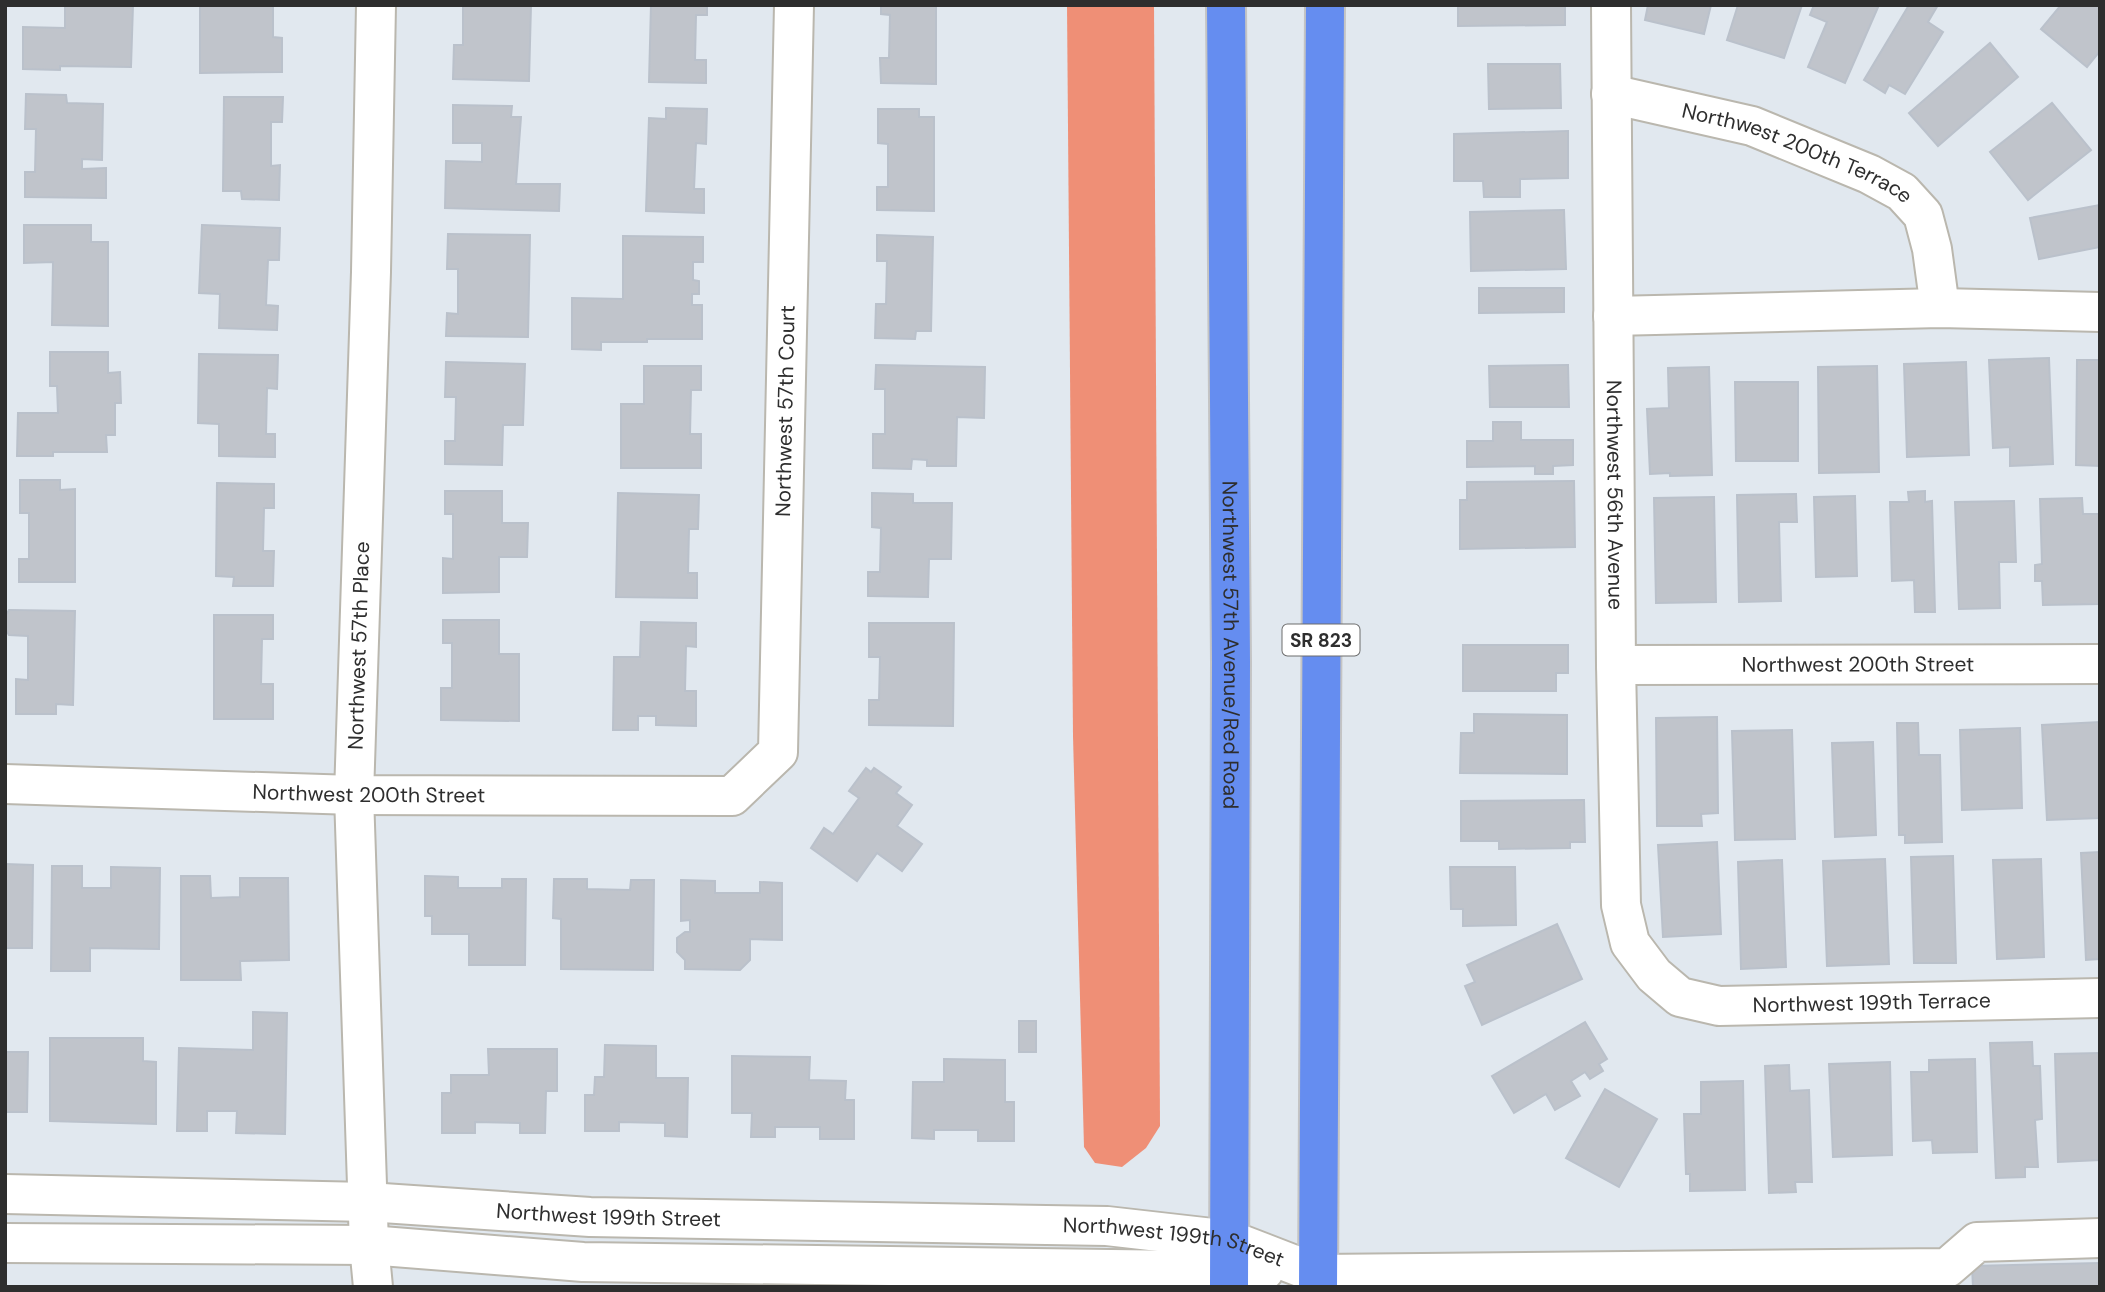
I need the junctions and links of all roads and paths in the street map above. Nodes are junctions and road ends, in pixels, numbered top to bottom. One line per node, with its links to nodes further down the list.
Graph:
1 (376, 5): 13 (street, Northwest 57th Place)
2 (794, 5): 14 (street, Northwest 57th Court)
3 (1226, 5): 22 (main road, Northwest 57th Avenue/Red Road)
4 (1325, 5): 23 (main road, SR 823)
5 (1611, 5): 6 (street, Northwest 56th Avenue)
6 (1611, 94): 7 (street, Northwest 200th Terrace); 9 (street, Northwest 56th Avenue)
7 (1940, 309): 8 (street); 9 (street)
8 (2100, 312)
9 (1613, 316): 11 (street, Northwest 56th Avenue)
10 (2100, 664): 11 (street, Northwest 200th Street)
11 (1616, 665): 15 (street, Northwest 56th Avenue)
12 (5, 784): 13 (street, Northwest 200th Street)
13 (354, 794): 14 (street, Northwest 200th Street); 18 (street, Northwest 57th Place)
14 (732, 796)
15 (1654, 975): 16 (street, Northwest 199th Terrace)
16 (2100, 998)
17 (5, 1194): 18 (street, Northwest 199th Street)
18 (368, 1202): 21 (street, Northwest 57th Place); 22 (street, Northwest 199th Street)
19 (2100, 1238): 23 (street, Northwest 199th Street)
20 (5, 1243): 21 (street, Northwest 199th Street)
21 (369, 1245): 22 (street, Northwest 199th Street); 24 (street, Northwest 57th Place)
22 (1229, 1265): 23 (street, Northwest 199th Street)
23 (1318, 1281)
24 (373, 1287)

